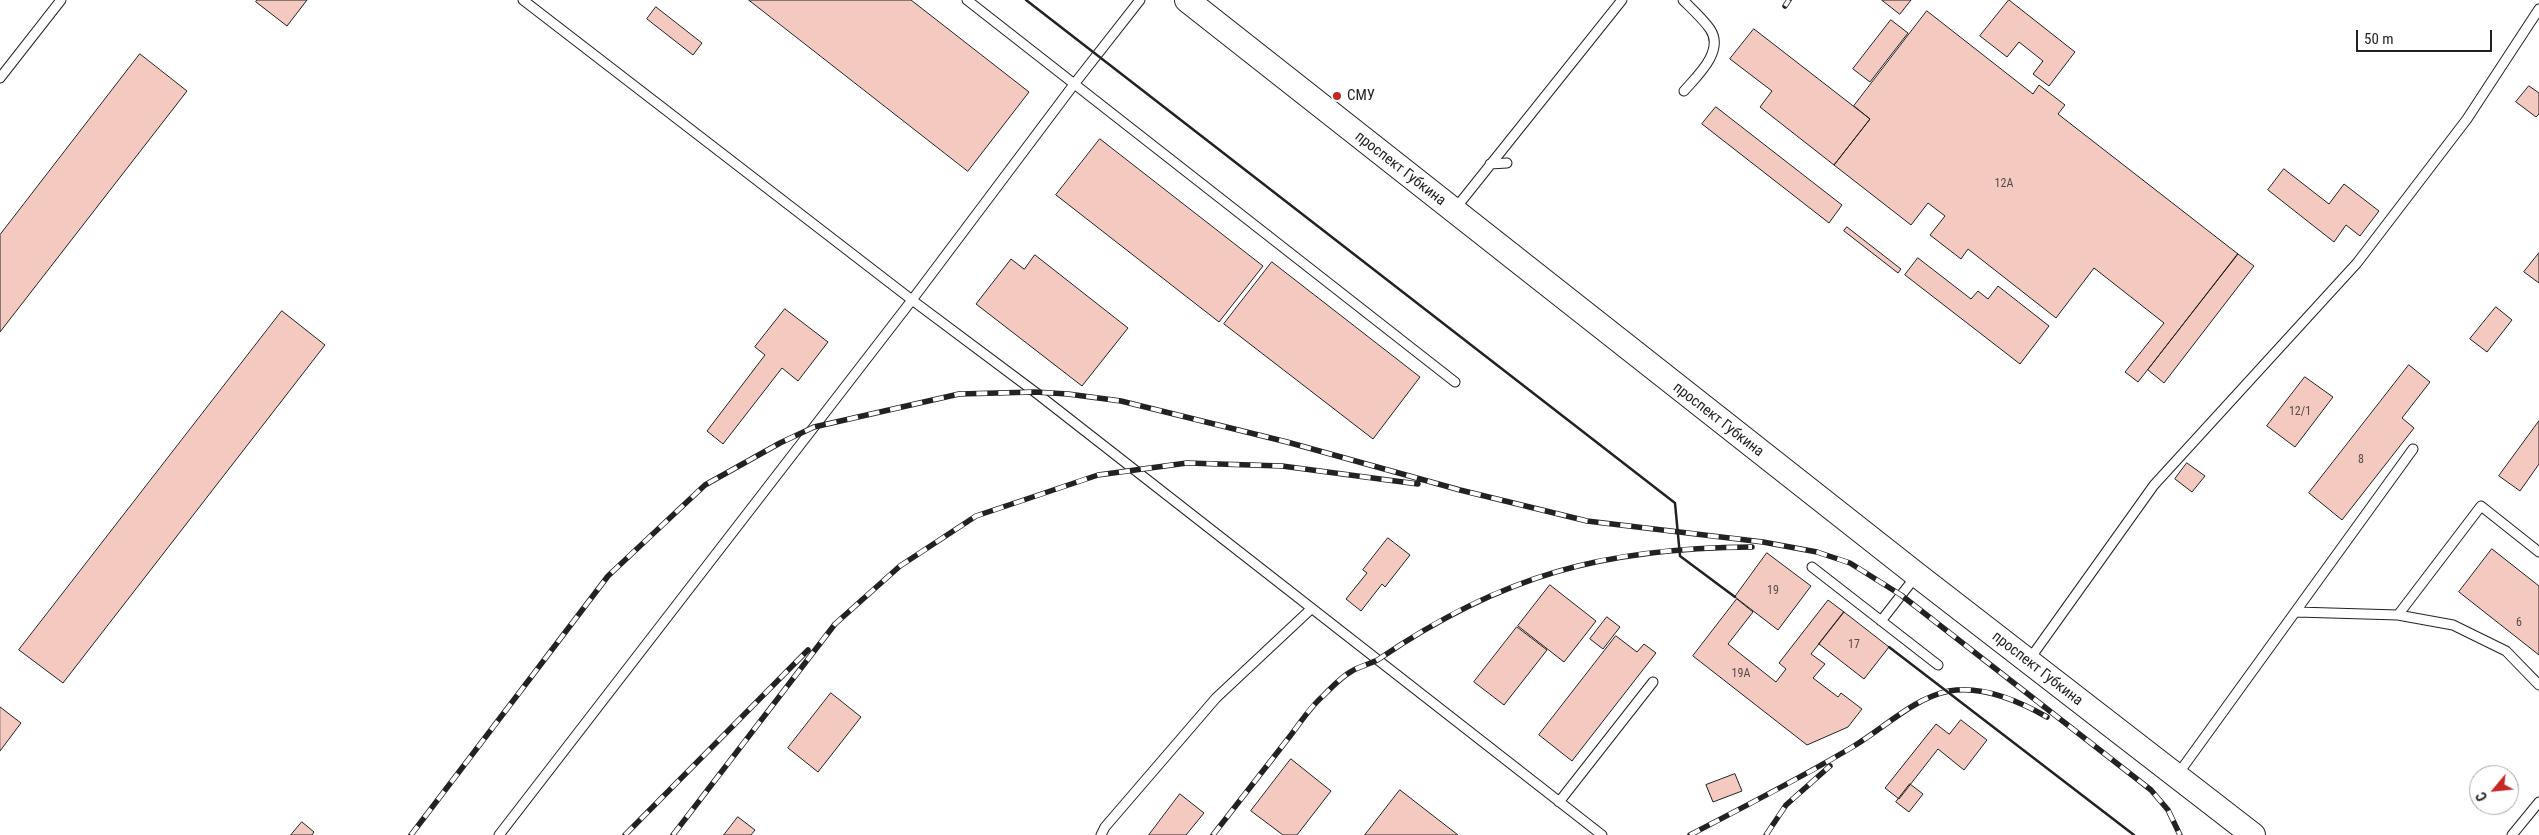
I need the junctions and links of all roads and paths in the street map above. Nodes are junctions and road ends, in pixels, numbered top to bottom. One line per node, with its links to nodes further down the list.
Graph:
1 (61, 0): 9 (lane)
2 (524, 0): 15 (lane)
3 (967, 0): 10 (lane)
4 (1140, 0): 10 (lane)
5 (1187, 0): 14 (main road, проспект Губкина)
6 (1622, 0): 13 (lane)
7 (1683, 0): 11 (lane)
8 (2539, 9): 25 (lane)
9 (0, 78)
10 (1075, 83): 15 (lane); 16 (lane)
11 (1684, 91)
12 (1507, 163): 13 (lane)
13 (1490, 164): 14 (lane)
14 (1453, 211): 20 (main road, проспект Губкина)
15 (912, 300): 21 (lane); 32 (lane)
16 (1454, 382)
17 (2414, 449): 22 (lane)
18 (2539, 552): 23 (lane)
19 (1812, 567): 24 (lane)
20 (1916, 575): 24 (lane); 25 (main road, проспект Губкина)
21 (1311, 609): 30 (lane); 33 (lane)
22 (2297, 612): 23 (lane); 29 (lane)
23 (2398, 615): 28 (lane)
24 (1881, 621): 26 (lane)
25 (2028, 662): 29 (main road, проспект Губкина)
26 (1938, 665)
27 (1652, 682): 30 (lane)
28 (2539, 685)
29 (2176, 777): 35 (main road, проспект Губкина)
30 (1559, 802): 34 (lane)
31 (2539, 802): 36 (lane)
32 (499, 835)
33 (1101, 835)
34 (1602, 835)
35 (2254, 835)
36 (2512, 835)

